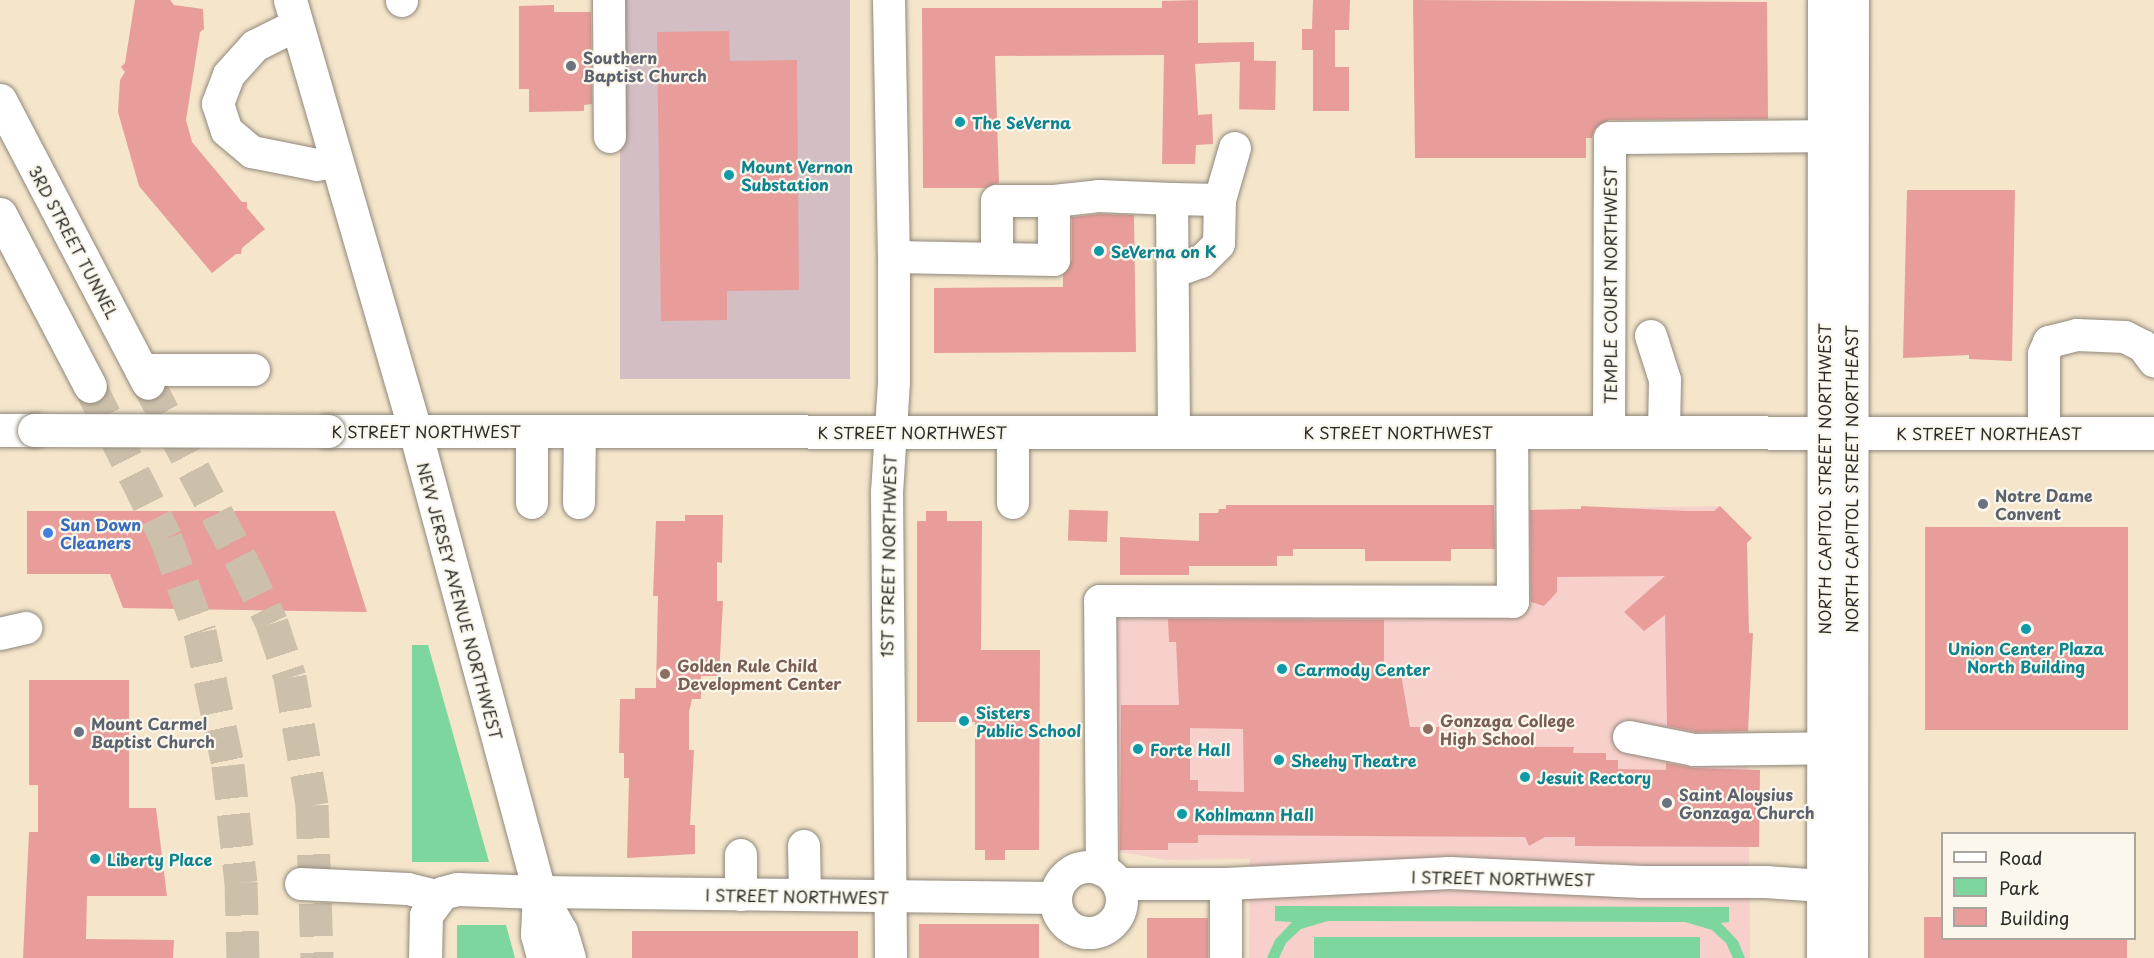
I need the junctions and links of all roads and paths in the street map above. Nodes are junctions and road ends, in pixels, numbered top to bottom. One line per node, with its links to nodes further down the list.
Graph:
1 (609, 0): 8 (street)
2 (890, 0): 15 (street, 1ST STREET NORTHWEST)
3 (1824, 0): 7 (main road, NORTH CAPITOL STREET NORTHWEST)
4 (1852, 0): 33 (main road, NORTH CAPITOL STREET NORTHEAST)
5 (293, 13): 10 (main road, NEW JERSEY AVENUE NORTHWEST); 10 (street)
6 (0, 100): 21 (main road, 3RD STREET TUNNEL)
7 (1824, 136): 31 (street, TEMPLE COURT NORTHWEST); 33 (main road, NORTH CAPITOL STREET NORTHWEST)
8 (610, 137)
9 (1235, 148): 12 (street)
10 (337, 162): 24 (main road, NEW JERSEY AVENUE NORTHWEST)
11 (1172, 199): 12 (street); 13 (street); 17 (street)
12 (1220, 200): 17 (street)
13 (1054, 201): 16 (street); 16 (street)
14 (0, 214): 22 (main road)
15 (894, 257): 16 (street); 27 (street, 1ST STREET NORTHWEST)
16 (996, 258)
17 (1173, 272): 29 (street)
18 (1651, 336): 32 (street)
19 (2154, 361): 34 (street)
20 (254, 370): 21 (street)
21 (144, 377)
22 (90, 386)
23 (0, 430): 24 (main road, K STREET NORTHWEST, bridge)
24 (415, 431): 25 (main road, K STREET NORTHWEST); 47 (main road, NEW JERSEY AVENUE NORTHWEST)
25 (532, 431): 26 (main road, K STREET NORTHWEST); 36 (street)
26 (580, 431): 27 (main road, K STREET NORTHWEST); 37 (street)
27 (891, 432): 28 (main road, K STREET NORTHWEST); 51 (street, 1ST STREET NORTHWEST)
28 (1013, 432): 29 (main road, K STREET NORTHWEST); 38 (street)
29 (1174, 432): 30 (main road, K STREET NORTHWEST)
30 (1512, 433): 31 (main road, K STREET NORTHWEST); 43 (street)
31 (1609, 433): 32 (main road, K STREET NORTHWEST)
32 (1664, 433): 33 (main road, K STREET NORTHWEST)
33 (1837, 433): 34 (main road, K STREET NORTHEAST); 40 (main road, NORTH CAPITOL STREET NORTHWEST)
34 (2044, 433): 35 (main road, K STREET NORTHEAST)
35 (2154, 433)
36 (532, 503)
37 (579, 503)
38 (1013, 503)
39 (1629, 736): 40 (street)
40 (1838, 748): 46 (main road, NORTH CAPITOL STREET NORTHWEST)
41 (804, 846): 49 (street)
42 (741, 855): 48 (street)
43 (1110, 877): 45 (street, I STREET NORTHWEST); 52 (street, I STREET NORTHWEST); 52 (street)
44 (301, 884): 50 (street)
45 (1226, 884): 46 (street, I STREET NORTHWEST); 57 (street)
46 (1837, 887): 58 (main road, NORTH CAPITOL STREET NORTHWEST); 59 (main road)
47 (539, 892): 48 (street, I STREET NORTHWEST); 50 (main road); 54 (street, NEW JERSEY AVENUE NORTHWEST); 55 (street, NEW JERSEY AVENUE NORTHWEST)
48 (741, 895): 49 (street, I STREET NORTHWEST)
49 (805, 895): 51 (street, I STREET NORTHWEST)
50 (437, 896): 53 (main road)
51 (889, 896): 52 (street, I STREET NORTHWEST); 56 (street, 1ST STREET NORTHWEST)
52 (1055, 898)
53 (424, 958)
54 (543, 958)
55 (570, 958)
56 (891, 958)
57 (1226, 958)
58 (1823, 958)
59 (1851, 958)

